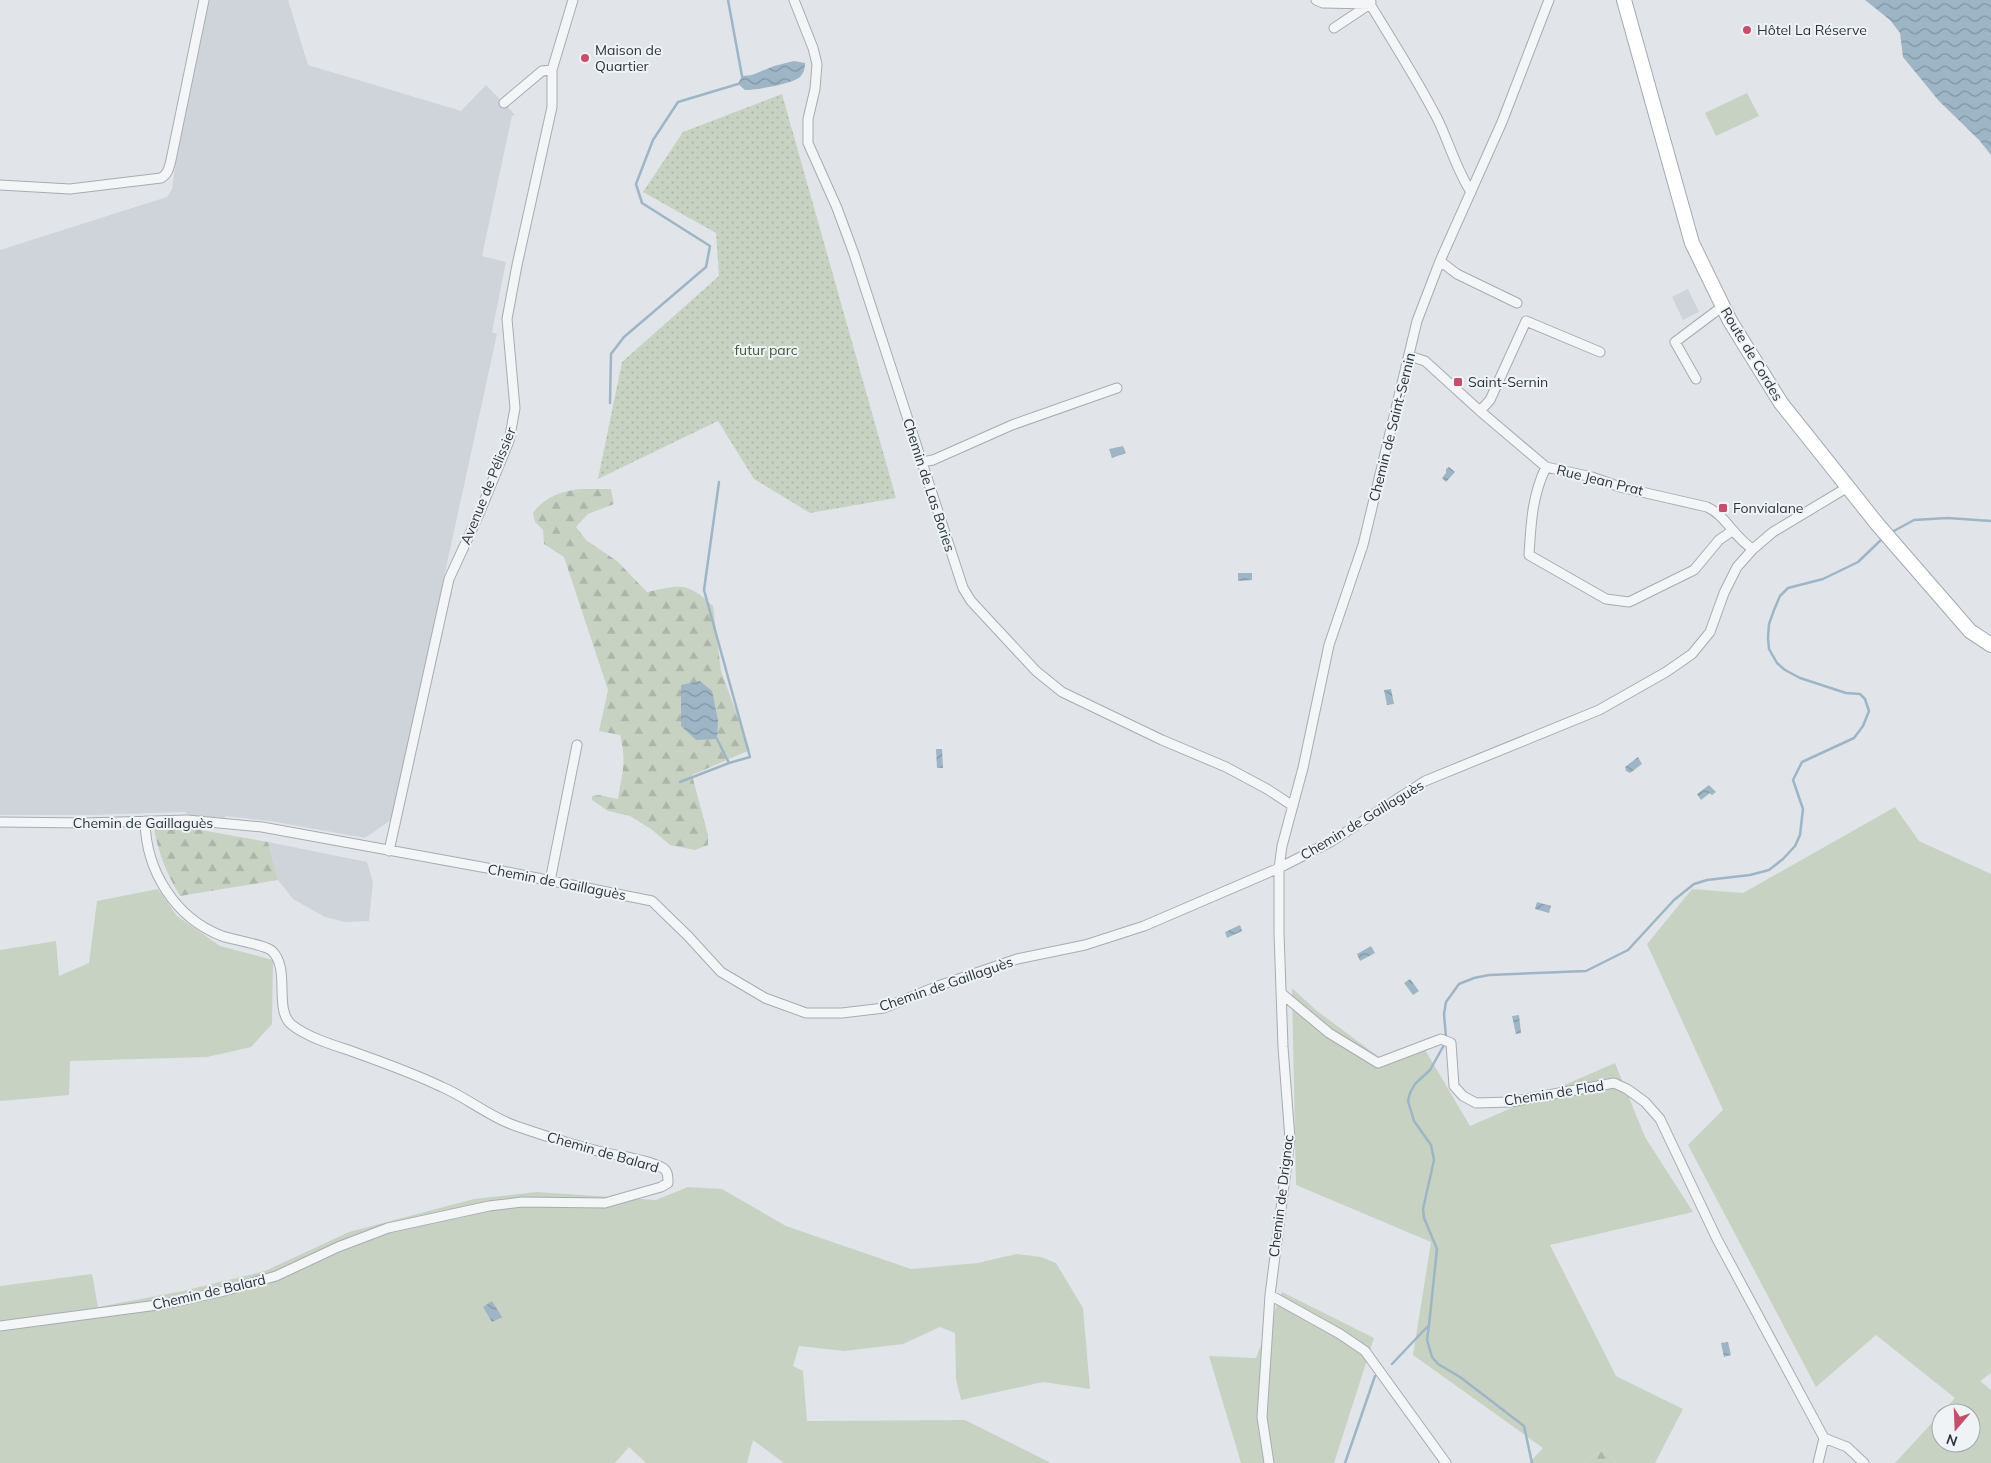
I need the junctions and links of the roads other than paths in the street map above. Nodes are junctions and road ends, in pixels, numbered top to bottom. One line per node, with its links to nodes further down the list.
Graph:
1 (204, 0): 11 (street)
2 (573, 0): 9 (street, Avenue de Pélissier)
3 (794, 0): 21 (street, Chemin de Las Bories)
4 (1316, 0): 7 (street)
5 (1549, 0): 12 (street, Chemin de Saint-Sernin)
6 (1624, 0): 15 (main road, Route de Cordes)
7 (1371, 2): 8 (street); 12 (street)
8 (1334, 28)
9 (552, 70): 10 (street); 31 (street, Avenue de Pélissier)
10 (504, 104)
11 (0, 185)
12 (1471, 192): 13 (street, Chemin de Saint-Sernin)
13 (1440, 261): 14 (street); 17 (street, Chemin de Saint-Sernin)
14 (1517, 303)
15 (1723, 306): 18 (street); 23 (main road, Route de Cordes)
16 (1600, 352): 20 (street)
17 (1409, 356): 20 (street, Rue Jean Prat); 28 (street, Chemin de Saint-Sernin)
18 (1696, 379)
19 (1117, 388): 21 (street)
20 (1480, 411): 22 (street, Rue Jean Prat)
21 (921, 462): 28 (street, Chemin de Las Bories)
22 (1546, 467): 24 (street, Rue Jean Prat); 24 (street)
23 (1848, 487): 25 (street, Chemin de Gaillaguès); 26 (main road, Route de Cordes)
24 (1732, 531): 25 (street, Rue Jean Prat)
25 (1753, 549): 32 (street, Chemin de Gaillaguès)
26 (1991, 645)
27 (576, 745): 33 (street)
28 (1293, 806): 32 (street, Chemin de Saint-Sernin)
29 (145, 821): 30 (street, Chemin de Gaillaguès); 31 (street, Chemin de Gaillaguès); 36 (street, Chemin de Balard)
30 (0, 822)
31 (389, 851): 33 (street, Chemin de Gaillaguès)
32 (1279, 868): 33 (street, Chemin de Gaillaguès); 34 (street, Chemin de Drignac)
33 (550, 881)
34 (1281, 993): 35 (street, Chemin de Drignac); 37 (street, Chemin de Flad)
35 (1270, 1295): 38 (street, Chemin de Drignac); 39 (street)
36 (0, 1326)
37 (1824, 1438): 40 (street); 41 (street)
38 (1269, 1463)
39 (1446, 1463)
40 (1818, 1463)
41 (1864, 1463)

